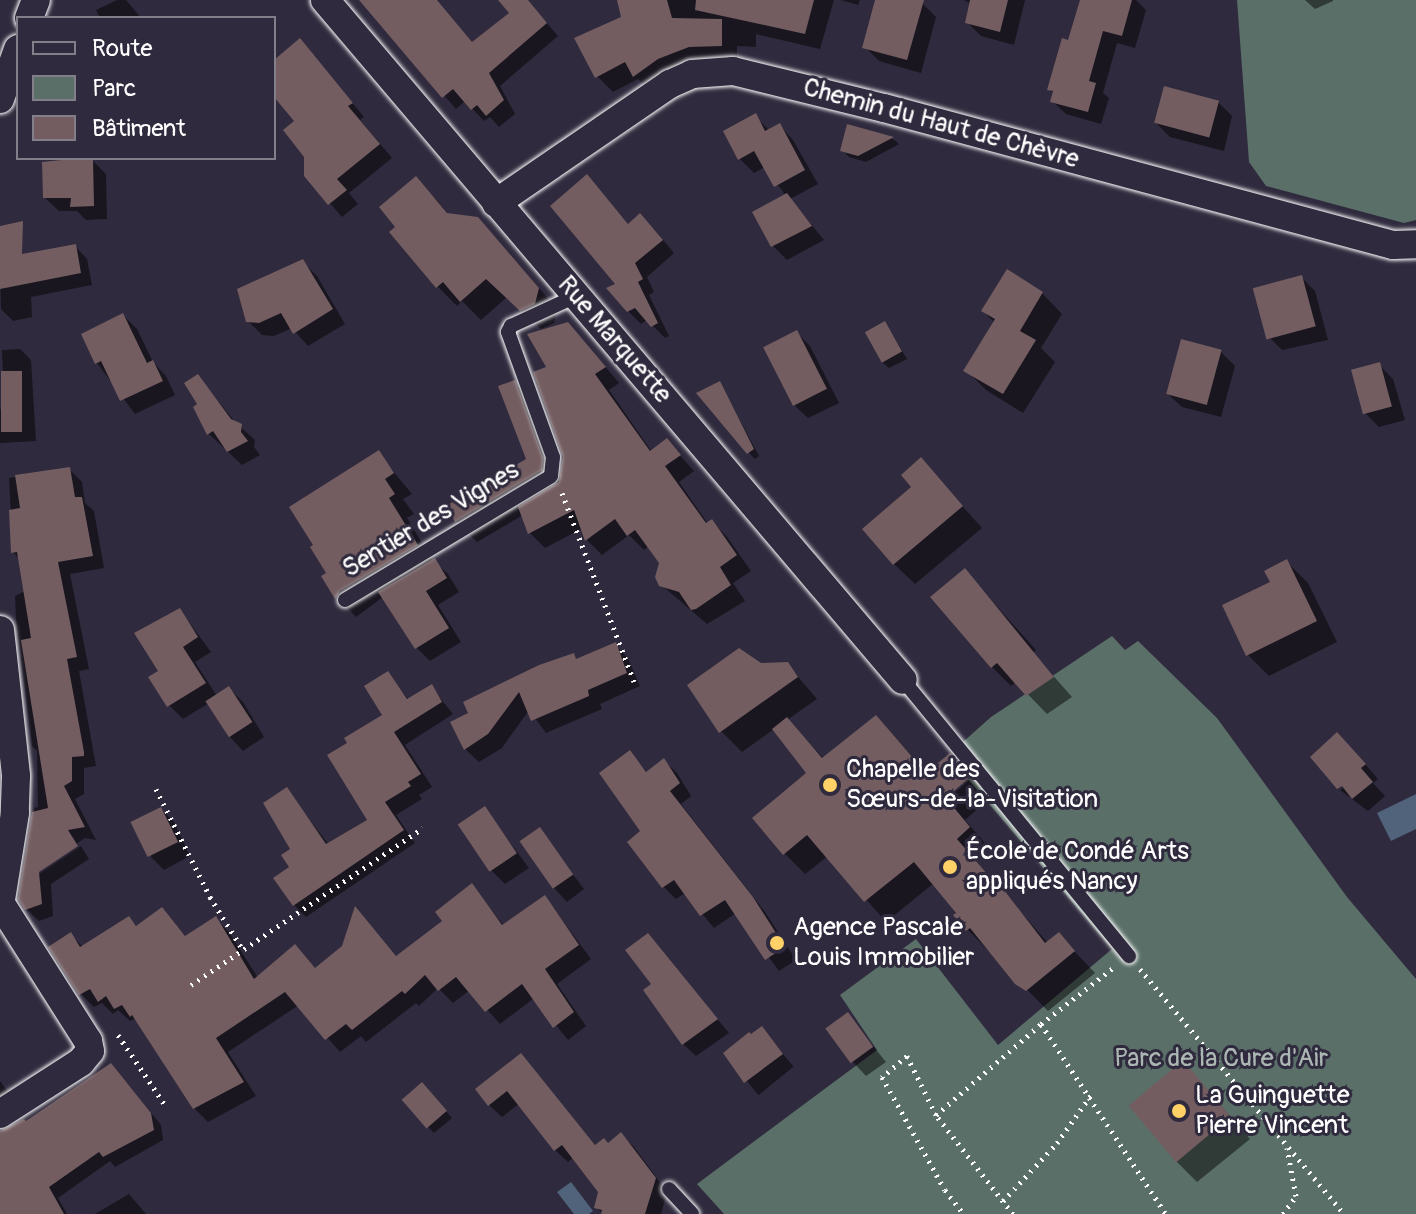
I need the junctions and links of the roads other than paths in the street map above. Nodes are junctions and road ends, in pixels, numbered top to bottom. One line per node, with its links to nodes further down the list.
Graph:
1 (325, 0): 4 (street, Rue Marquette)
2 (16, 55): 3 (street)
3 (0, 99)
4 (496, 203): 5 (street, Chemin du Haut de Chèvre); 6 (street, Rue Marquette)
5 (1416, 244)
6 (576, 296): 7 (lane, Sentier des Vignes); 9 (street, Rue Marquette)
7 (345, 600)
8 (0, 630): 10 (street)
9 (903, 680): 11 (lane)
10 (0, 905): 12 (street)
11 (1129, 956)
12 (0, 1114)
13 (669, 1189): 14 (lane)
14 (692, 1214)

